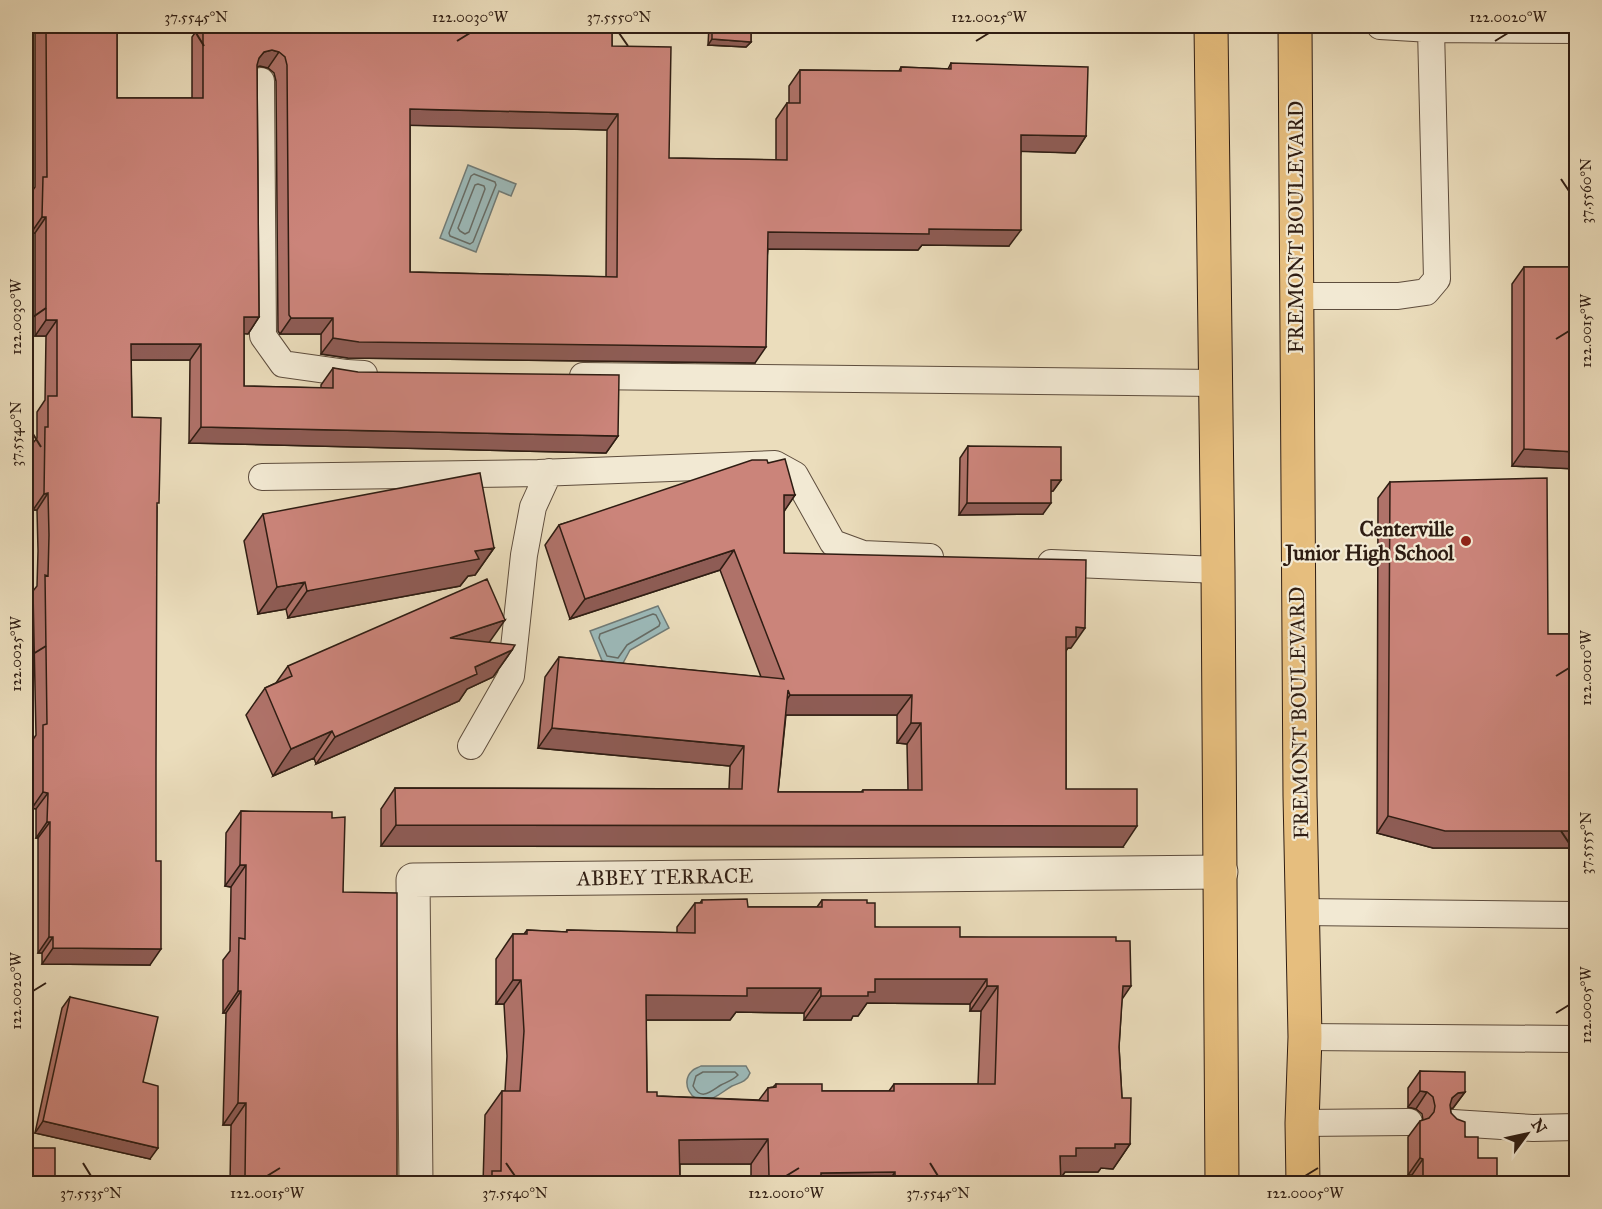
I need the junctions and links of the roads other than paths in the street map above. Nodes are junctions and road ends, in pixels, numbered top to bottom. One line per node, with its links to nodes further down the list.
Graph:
1 (1211, 26): 10 (main road)
2 (1295, 26): 7 (main road, FREMONT BOULEVARD)
3 (1380, 26): 4 (lane)
4 (1431, 29): 5 (lane); 7 (lane)
5 (1576, 30)
6 (261, 81): 8 (lane)
7 (1296, 296): 18 (main road, FREMONT BOULEVARD)
8 (383, 374)
9 (562, 376): 10 (lane)
10 (1216, 383): 15 (main road)
11 (549, 472): 12 (lane); 13 (lane); 16 (lane)
12 (262, 477)
13 (958, 559)
14 (1029, 562): 15 (lane)
15 (1218, 570): 17 (main road)
16 (471, 746)
17 (1221, 872): 26 (street, ABBEY TERRACE); 27 (main road)
18 (1302, 912): 19 (lane); 20 (main road, FREMONT BOULEVARD)
19 (1576, 915)
20 (1305, 1037): 21 (lane); 23 (main road, FREMONT BOULEVARD)
21 (1576, 1039)
22 (1409, 1122): 23 (lane)
23 (1302, 1123): 28 (main road, FREMONT BOULEVARD)
24 (1454, 1123): 25 (lane)
25 (1576, 1127)
26 (417, 1184)
27 (1222, 1184)
28 (1303, 1184)

